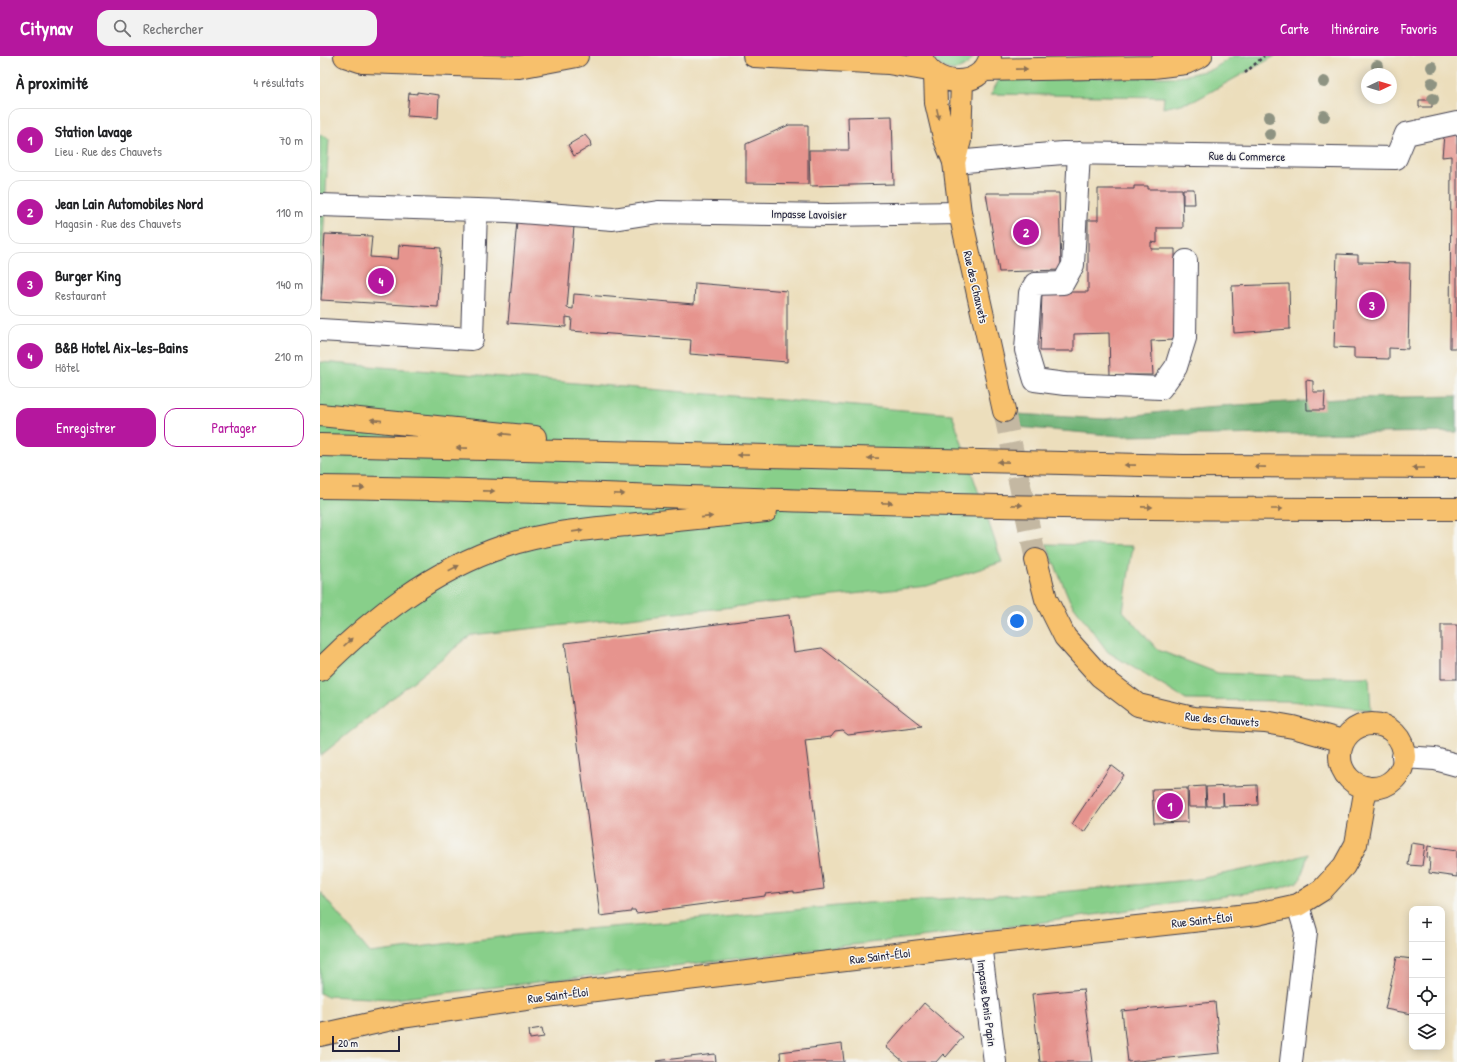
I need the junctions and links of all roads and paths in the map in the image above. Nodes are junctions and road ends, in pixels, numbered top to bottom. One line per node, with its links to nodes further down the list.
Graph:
1 (345, 56): 2 (main road)
2 (577, 56)
3 (754, 56): 6 (main road)
4 (1201, 56): 7 (main road, one-way to 4)
5 (1264, 56): 9 (path)
6 (779, 57): 8 (main road)
7 (987, 63): 10 (main road)
8 (928, 67): 10 (main road); 15 (main road, Rue des Chauvets, one-way to 15)
9 (1245, 73)
10 (962, 81): 12 (main road, Rue des Chauvets)
11 (1457, 123): 13 (street, Rue du Commerce)
12 (960, 140): 14 (street, Rue du Commerce); 15 (main road, Rue des Chauvets)
13 (1079, 153): 14 (street, Rue du Commerce); 19 (street)
14 (1020, 156): 15 (street, Rue du Commerce)
15 (954, 162): 18 (main road, Rue des Chauvets)
16 (320, 205): 17 (street, Impasse Lavoisier)
17 (476, 210): 18 (street, Impasse Lavoisier); 20 (street)
18 (960, 213): 21 (main road, Rue des Chauvets)
19 (1186, 261)
20 (320, 330)
21 (1004, 411)
22 (320, 415): 24 (main road, one-way to 22)
23 (320, 445): 24 (main road, one-way to 23)
24 (697, 454): 25 (main road, one-way to 24)
25 (1457, 467)
26 (320, 487): 27 (main road, one-way to 27)
27 (848, 502): 28 (main road, one-way to 28); 30 (main road, one-way to 27)
28 (1457, 508)
29 (1036, 560): 31 (main road, Rue des Chauvets)
30 (320, 670)
31 (1343, 741): 32 (main road); 34 (main road)
32 (1403, 758): 33 (street); 34 (main road)
33 (1457, 764)
34 (1366, 787): 35 (main road, Rue Saint-Éloi)
35 (1298, 905): 36 (main road, Rue Saint-Éloi); 39 (street)
36 (980, 944): 37 (main road, Rue Saint-Éloi); 38 (street, Impasse Denis Papin)
37 (320, 1035)
38 (995, 1062)
39 (1291, 1062)

